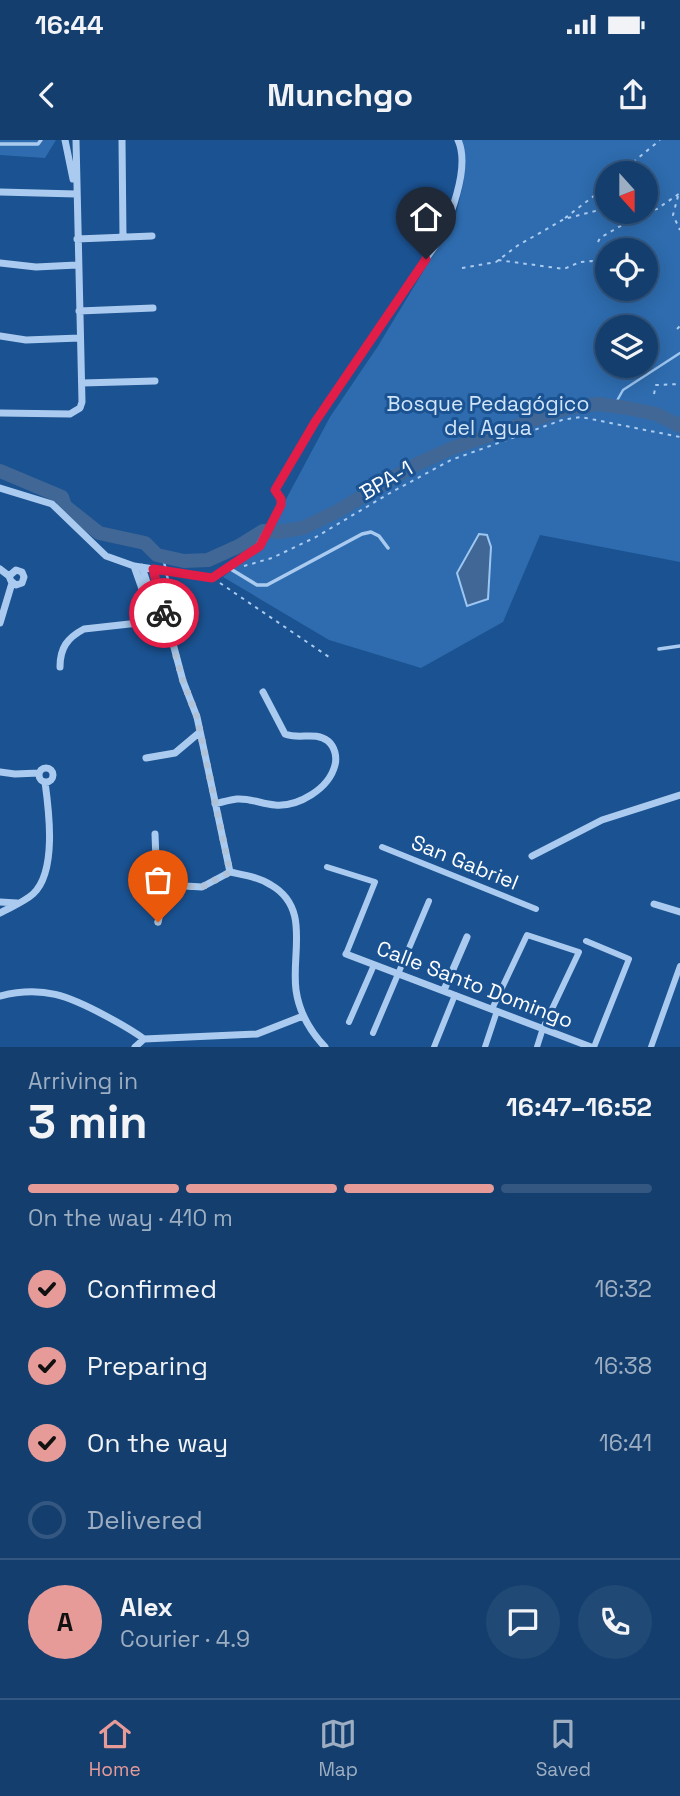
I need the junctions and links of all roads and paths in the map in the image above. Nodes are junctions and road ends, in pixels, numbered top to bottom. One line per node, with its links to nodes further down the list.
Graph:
1 (41, 140): 7 (lane)
2 (65, 140): 9 (street)
3 (73, 140): 9 (street); 11 (street)
4 (122, 140): 20 (street)
5 (458, 140): 43 (street)
6 (660, 140): 8 (path)
7 (0, 144)
8 (635, 161)
9 (74, 179): 11 (street)
10 (0, 192): 11 (street)
11 (76, 194): 22 (street)
12 (679, 194): 14 (path); 18 (path)
13 (595, 195): 16 (path)
14 (658, 208)
15 (595, 211): 16 (path)
16 (564, 219): 23 (path)
17 (623, 224): 21 (path)
18 (680, 230)
19 (152, 236): 20 (street)
20 (123, 237): 22 (street)
21 (600, 238)
22 (77, 239): 26 (street)
23 (498, 260): 25 (path); 27 (path)
24 (0, 263): 26 (street)
25 (595, 264)
26 (77, 265): 29 (street)
27 (462, 268)
28 (153, 308): 29 (street)
29 (79, 311): 31 (street)
30 (0, 336): 31 (street)
31 (80, 338): 33 (street)
32 (155, 381): 33 (street)
33 (82, 383): 36 (street)
34 (680, 384): 35 (path)
35 (654, 394)
36 (0, 413)
37 (680, 438): 43 (path)
38 (0, 488): 40 (street)
39 (388, 548): 43 (lane)
40 (138, 567): 42 (street); 45 (street)
41 (0, 569): 46 (street)
42 (157, 569): 43 (street); 45 (street)
43 (231, 569)
44 (225, 586): 49 (path)
45 (159, 620): 50 (street); 52 (street)
46 (0, 623)
47 (680, 646): 48 (lane)
48 (659, 649)
49 (329, 657)
50 (60, 667)
51 (263, 692): 58 (street)
52 (200, 732): 53 (street); 58 (street)
53 (146, 758)
54 (0, 772): 55 (street)
55 (39, 773): 56 (street); 56 (street)
56 (45, 782): 67 (street)
57 (680, 795): 61 (street)
58 (215, 804): 63 (street)
59 (155, 834): 64 (street)
60 (382, 847): 69 (street, San Gabriel)
61 (532, 856)
62 (327, 867): 75 (street)
63 (230, 872): 64 (street); 83 (street)
64 (167, 885): 72 (street)
65 (429, 901): 78 (street)
66 (0, 902): 67 (street)
67 (18, 903): 71 (street)
68 (654, 904): 70 (street)
69 (536, 909)
70 (680, 912)
71 (0, 913)
72 (158, 922)
73 (467, 937): 79 (street)
74 (586, 942): 93 (street)
75 (346, 954): 76 (street, Calle Santo Domingo)
76 (374, 965): 78 (street, Calle Santo Domingo); 84 (street)
77 (680, 966): 94 (street)
78 (398, 974): 79 (street, Calle Santo Domingo); 86 (street)
79 (444, 990): 80 (street, Calle Santo Domingo)
80 (456, 995): 82 (street, Calle Santo Domingo); 90 (street)
81 (0, 996): 87 (street)
82 (495, 1010): 85 (street, Calle Santo Domingo); 85 (street); 91 (street)
83 (303, 1016): 87 (street); 89 (street)
84 (349, 1022)
85 (543, 1028): 92 (street); 93 (street, Calle Santo Domingo)
86 (373, 1032)
87 (144, 1039): 88 (street)
88 (135, 1047)
89 (325, 1047)
90 (434, 1047)
91 (485, 1047)
92 (537, 1047)
93 (593, 1047)
94 (651, 1047)

